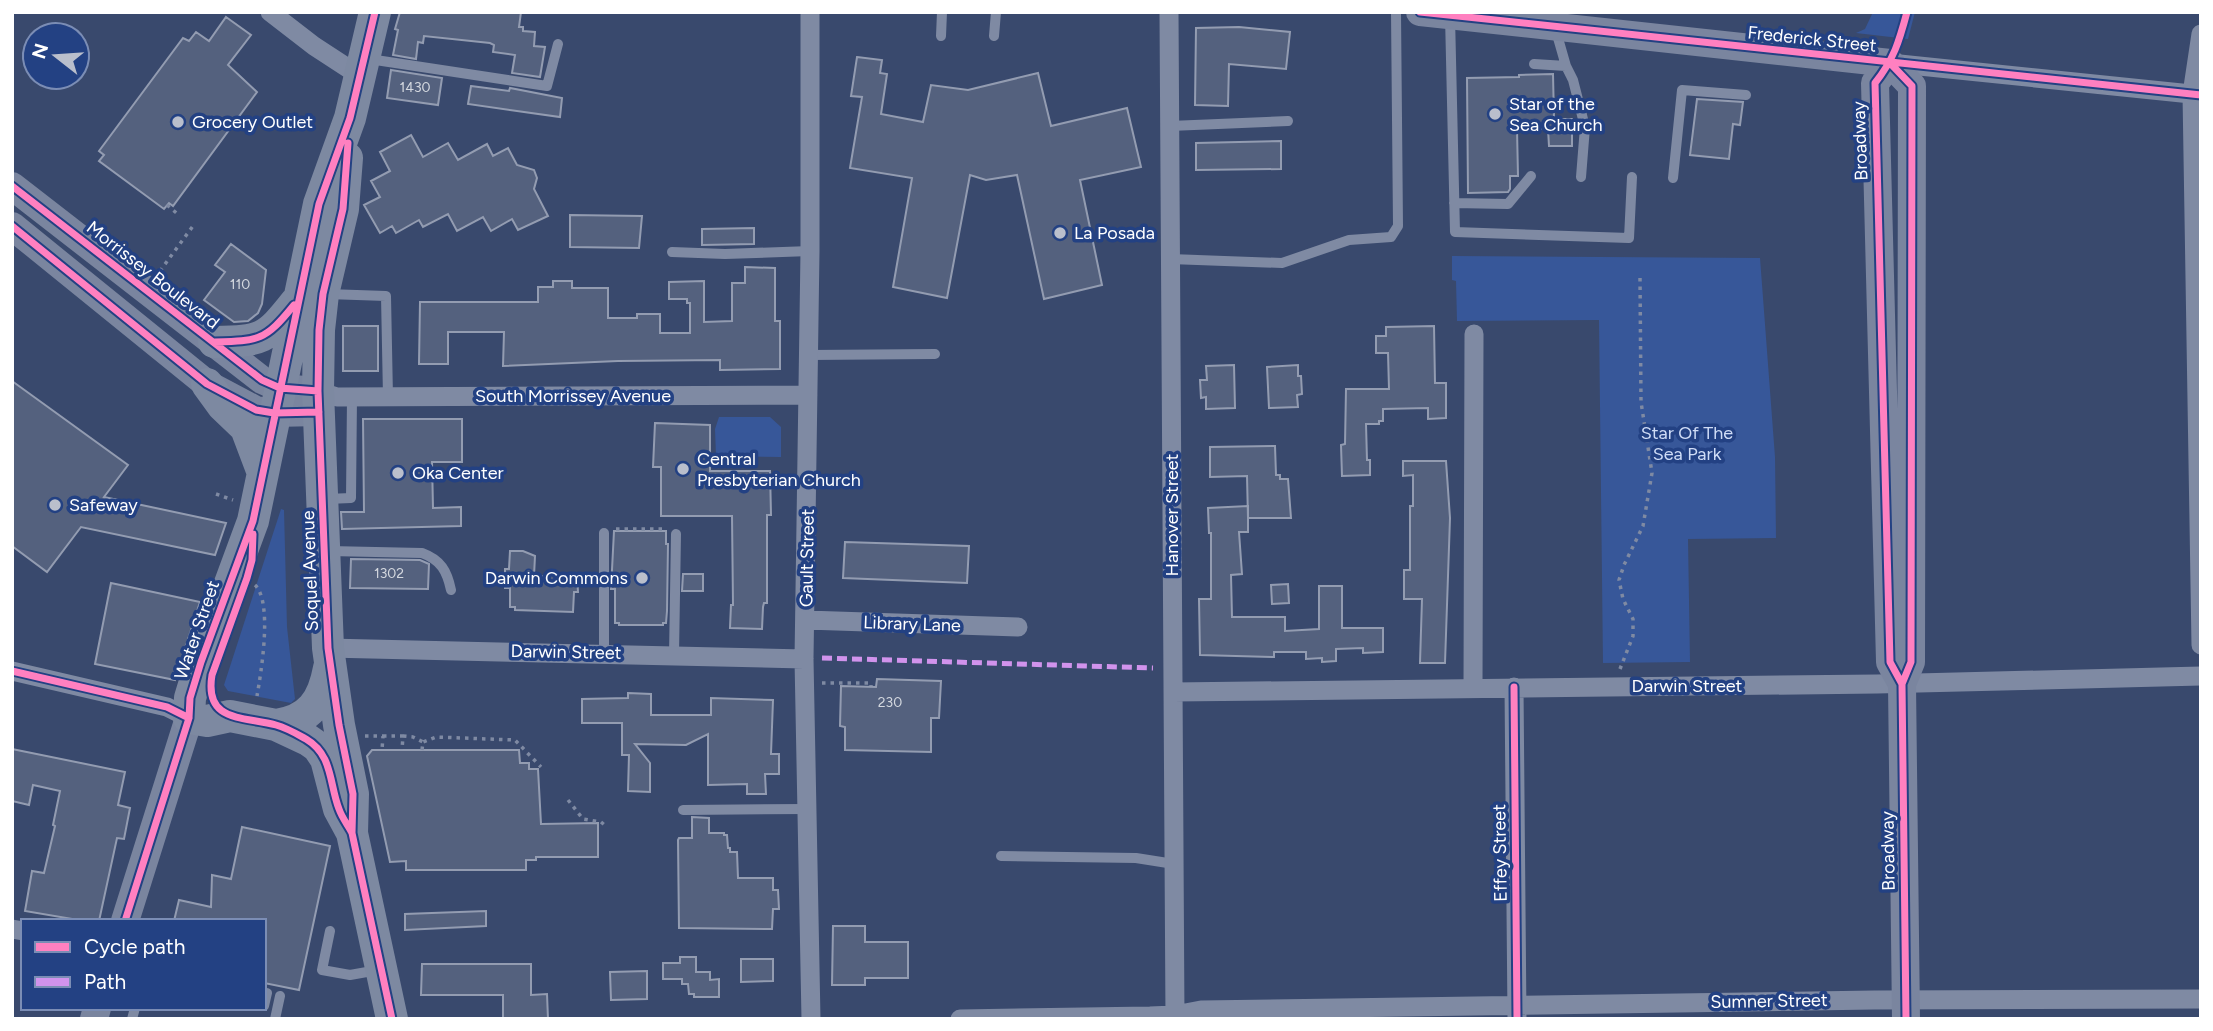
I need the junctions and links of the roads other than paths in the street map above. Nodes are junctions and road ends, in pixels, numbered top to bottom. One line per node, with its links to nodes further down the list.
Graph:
1 (270, 12): 19 (street)
2 (375, 12): 19 (main road, Soquel Avenue)
3 (810, 12): 32 (street, Gault Street)
4 (942, 12): 13 (lane)
5 (996, 12): 14 (lane)
6 (1169, 12): 23 (street, Hanover Street)
7 (1396, 12): 33 (lane)
8 (1420, 12): 9 (main road, Frederick Street)
9 (1450, 16): 10 (main road, Frederick Street); 29 (lane)
10 (1484, 16): 11 (main road, Frederick Street)
11 (1555, 27): 16 (main road, Frederick Street); 18 (lane)
12 (2201, 34): 21 (street)
13 (941, 36)
14 (994, 36)
15 (558, 44): 19 (lane)
16 (1890, 63): 21 (street, Frederick Street); 59 (main road, Broadway); 59 (main road, Broadway)
17 (1534, 64): 18 (lane)
18 (1566, 66): 25 (lane)
19 (362, 67): 34 (main road, Soquel Avenue)
20 (1746, 95): 27 (lane)
21 (2196, 95): 52 (street)
22 (1288, 121): 23 (lane)
23 (1170, 126): 33 (street, Hanover Street)
24 (1531, 176): 29 (lane)
25 (1581, 177)
26 (1632, 177): 29 (lane)
27 (1673, 178)
28 (12, 186): 36 (main road, Morrissey Boulevard)
29 (1454, 203)
30 (12, 226): 39 (main road)
31 (672, 251): 32 (lane)
32 (810, 251): 38 (street, Gault Street)
33 (1170, 259): 62 (street, Hanover Street)
34 (310, 297): 36 (main road); 41 (lane); 42 (main road, Soquel Avenue); 43 (main road, Soquel Avenue)
35 (1474, 334): 61 (street)
36 (214, 342): 43 (main road, Morrissey Boulevard)
37 (935, 354): 38 (lane)
38 (809, 355): 40 (street, Gault Street)
39 (207, 384): 43 (main road); 44 (main road)
40 (808, 395): 41 (street, South Morrissey Avenue); 50 (street, Gault Street)
41 (388, 397): 42 (street, South Morrissey Avenue)
42 (331, 399): 43 (main road); 48 (main road, Soquel Avenue)
43 (277, 401): 44 (main road, Water Street)
44 (264, 475): 45 (main road, Water Street)
45 (244, 511): 63 (main road); 64 (main road, Water Street)
46 (604, 533): 53 (lane)
47 (676, 534): 54 (lane)
48 (324, 551): 49 (lane); 55 (main road, Soquel Avenue)
49 (451, 590)
50 (806, 620): 51 (street, Library Lane); 56 (street, Gault Street)
51 (1018, 627)
52 (2201, 645)
53 (604, 653): 54 (street, Darwin Street); 55 (street, Darwin Street)
54 (674, 655): 56 (street, Darwin Street)
55 (329, 657): 65 (main road); 68 (main road, Soquel Avenue)
56 (804, 659): 66 (street, Gault Street)
57 (12, 671): 64 (street)
58 (2201, 676): 59 (street, Darwin Street)
59 (1902, 684): 60 (street, Darwin Street); 78 (main road, Broadway)
60 (1514, 687): 61 (street, Darwin Street); 79 (street, Effey Street)
61 (1473, 688): 62 (street, Darwin Street)
62 (1173, 692): 70 (street, Hanover Street)
63 (230, 716): 64 (main road); 65 (main road)
64 (189, 718): 71 (main road, Water Street)
65 (276, 725): 68 (main road)
66 (807, 809): 67 (lane); 83 (street, Gault Street)
67 (682, 810)
68 (352, 833): 73 (main road, Soquel Avenue)
69 (1001, 856): 70 (lane)
70 (1174, 864): 80 (street, Hanover Street)
71 (126, 919)
72 (330, 931): 73 (lane)
73 (382, 970): 82 (main road, Soquel Avenue)
74 (267, 993): 76 (lane)
75 (280, 996): 81 (lane)
76 (266, 998)
77 (2201, 999): 78 (street, Sumner Street)
78 (1906, 1009): 79 (street, Sumner Street)
79 (1517, 1012): 80 (street, Sumner Street)
80 (1175, 1017): 84 (street, Sumner Street)
81 (275, 1019)
82 (393, 1019)
83 (811, 1019)
84 (960, 1019)

